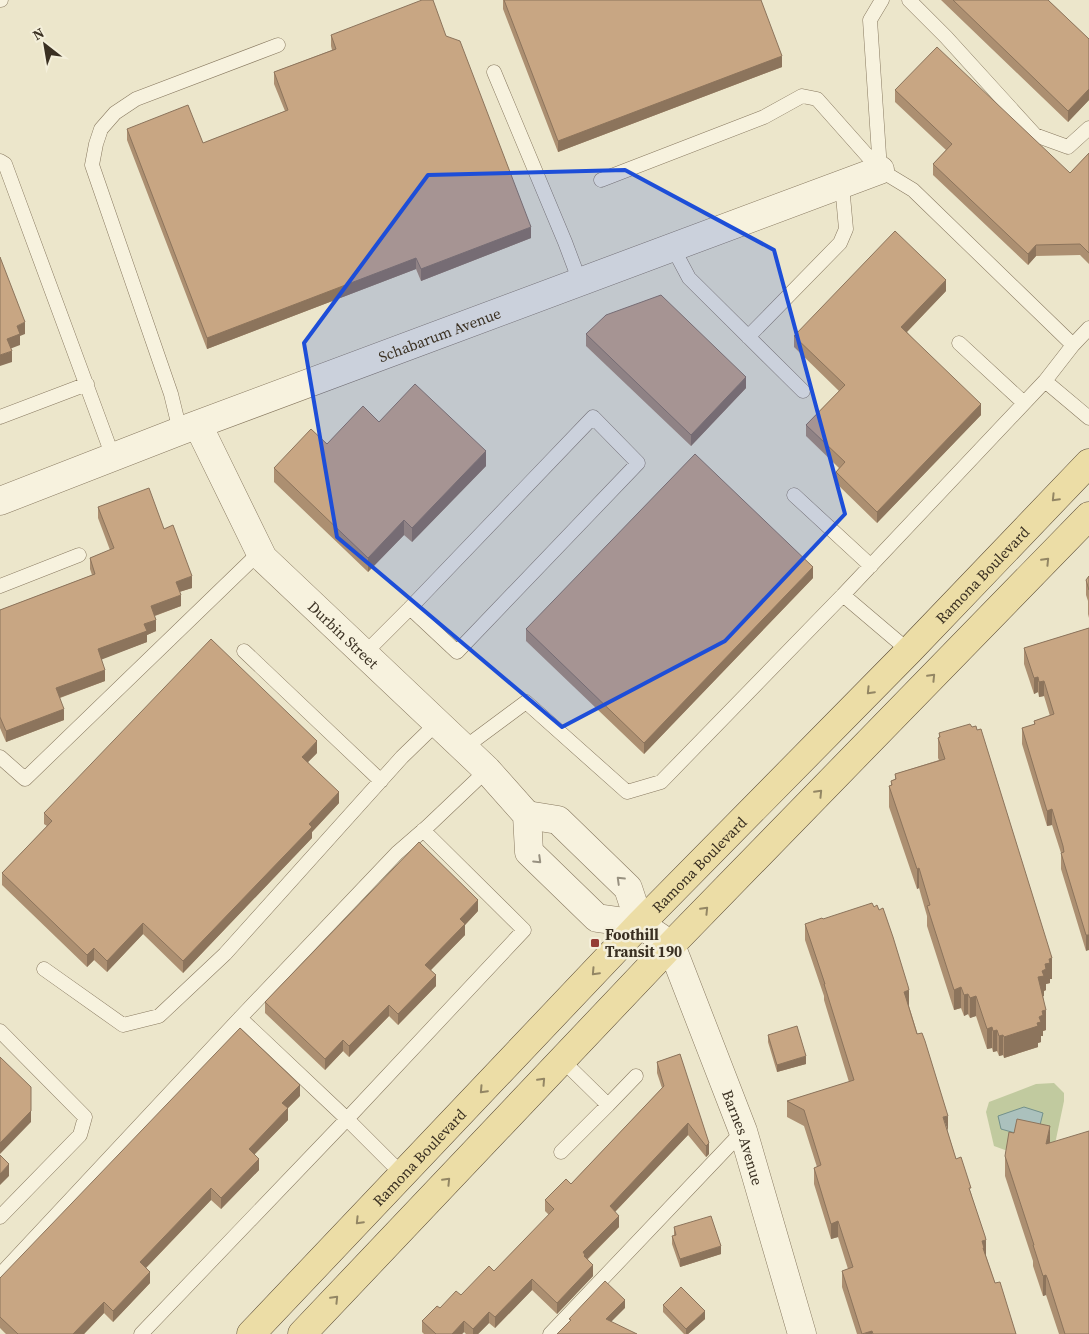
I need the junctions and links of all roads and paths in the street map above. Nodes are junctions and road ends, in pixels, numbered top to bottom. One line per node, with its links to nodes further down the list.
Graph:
1 (882, 0): 7 (lane)
2 (909, 0): 5 (lane)
3 (278, 45): 22 (lane)
4 (494, 72): 11 (lane)
5 (1089, 128)
6 (0, 161): 17 (lane)
7 (880, 170): 8 (lane); 9 (street, Schabarum Avenue); 15 (lane)
8 (601, 180)
9 (842, 185): 10 (street, Schabarum Avenue); 13 (lane)
10 (673, 248): 11 (street, Schabarum Avenue); 13 (lane)
11 (580, 282): 22 (street, Schabarum Avenue)
12 (1089, 328): 15 (lane)
13 (748, 337): 18 (lane)
14 (959, 343): 19 (lane)
15 (1073, 345): 16 (lane)
16 (1046, 381): 19 (lane); 21 (lane)
17 (87, 384): 20 (lane); 23 (lane)
18 (803, 391)
19 (1024, 403): 30 (lane)
20 (0, 417)
21 (1089, 418)
22 (189, 428): 23 (street, Schabarum Avenue); 28 (street, Durbin Street)
23 (114, 457): 26 (street, Schabarum Avenue)
24 (1089, 463): 35 (main road, Ramona Boulevard, one-way to 35)
25 (794, 495): 30 (lane)
26 (0, 501)
27 (1089, 516): 45 (main road, one-way to 27)
28 (260, 552): 36 (street, Durbin Street); 39 (lane)
29 (79, 555): 31 (lane)
30 (871, 566): 32 (lane)
31 (0, 586)
32 (844, 595): 35 (lane); 38 (lane)
33 (410, 608): 33 (lane); 36 (lane)
34 (244, 651): 41 (lane)
35 (909, 651): 44 (main road, Ramona Boulevard, one-way to 44)
36 (364, 654): 37 (street, Durbin Street)
37 (437, 722): 38 (street, Durbin Street); 41 (lane)
38 (464, 748): 40 (street, Durbin Street)
39 (0, 757)
40 (487, 770): 42 (street, Durbin Street); 43 (lane)
41 (381, 781): 46 (lane)
42 (528, 815): 44 (street, one-way to 42); 44 (street, one-way to 44)
43 (423, 830): 47 (lane); 52 (lane)
44 (640, 924): 45 (street); 55 (main road, Ramona Boulevard, one-way to 55)
45 (671, 944): 49 (main road); 53 (street, Barnes Avenue)
46 (44, 969)
47 (240, 1018): 52 (lane); 57 (lane)
48 (0, 1031): 56 (lane)
49 (562, 1060): 51 (lane); 61 (main road, one-way to 49)
50 (636, 1076): 51 (lane)
51 (608, 1105): 54 (lane)
52 (347, 1119): 55 (lane); 59 (lane)
53 (743, 1131): 58 (street, Barnes Avenue); 62 (lane)
54 (561, 1152)
55 (403, 1174): 60 (main road, Ramona Boulevard, one-way to 60)
56 (0, 1217)
57 (0, 1275)
58 (797, 1331)
59 (141, 1334)
60 (251, 1334)
61 (302, 1334)
62 (550, 1334)

